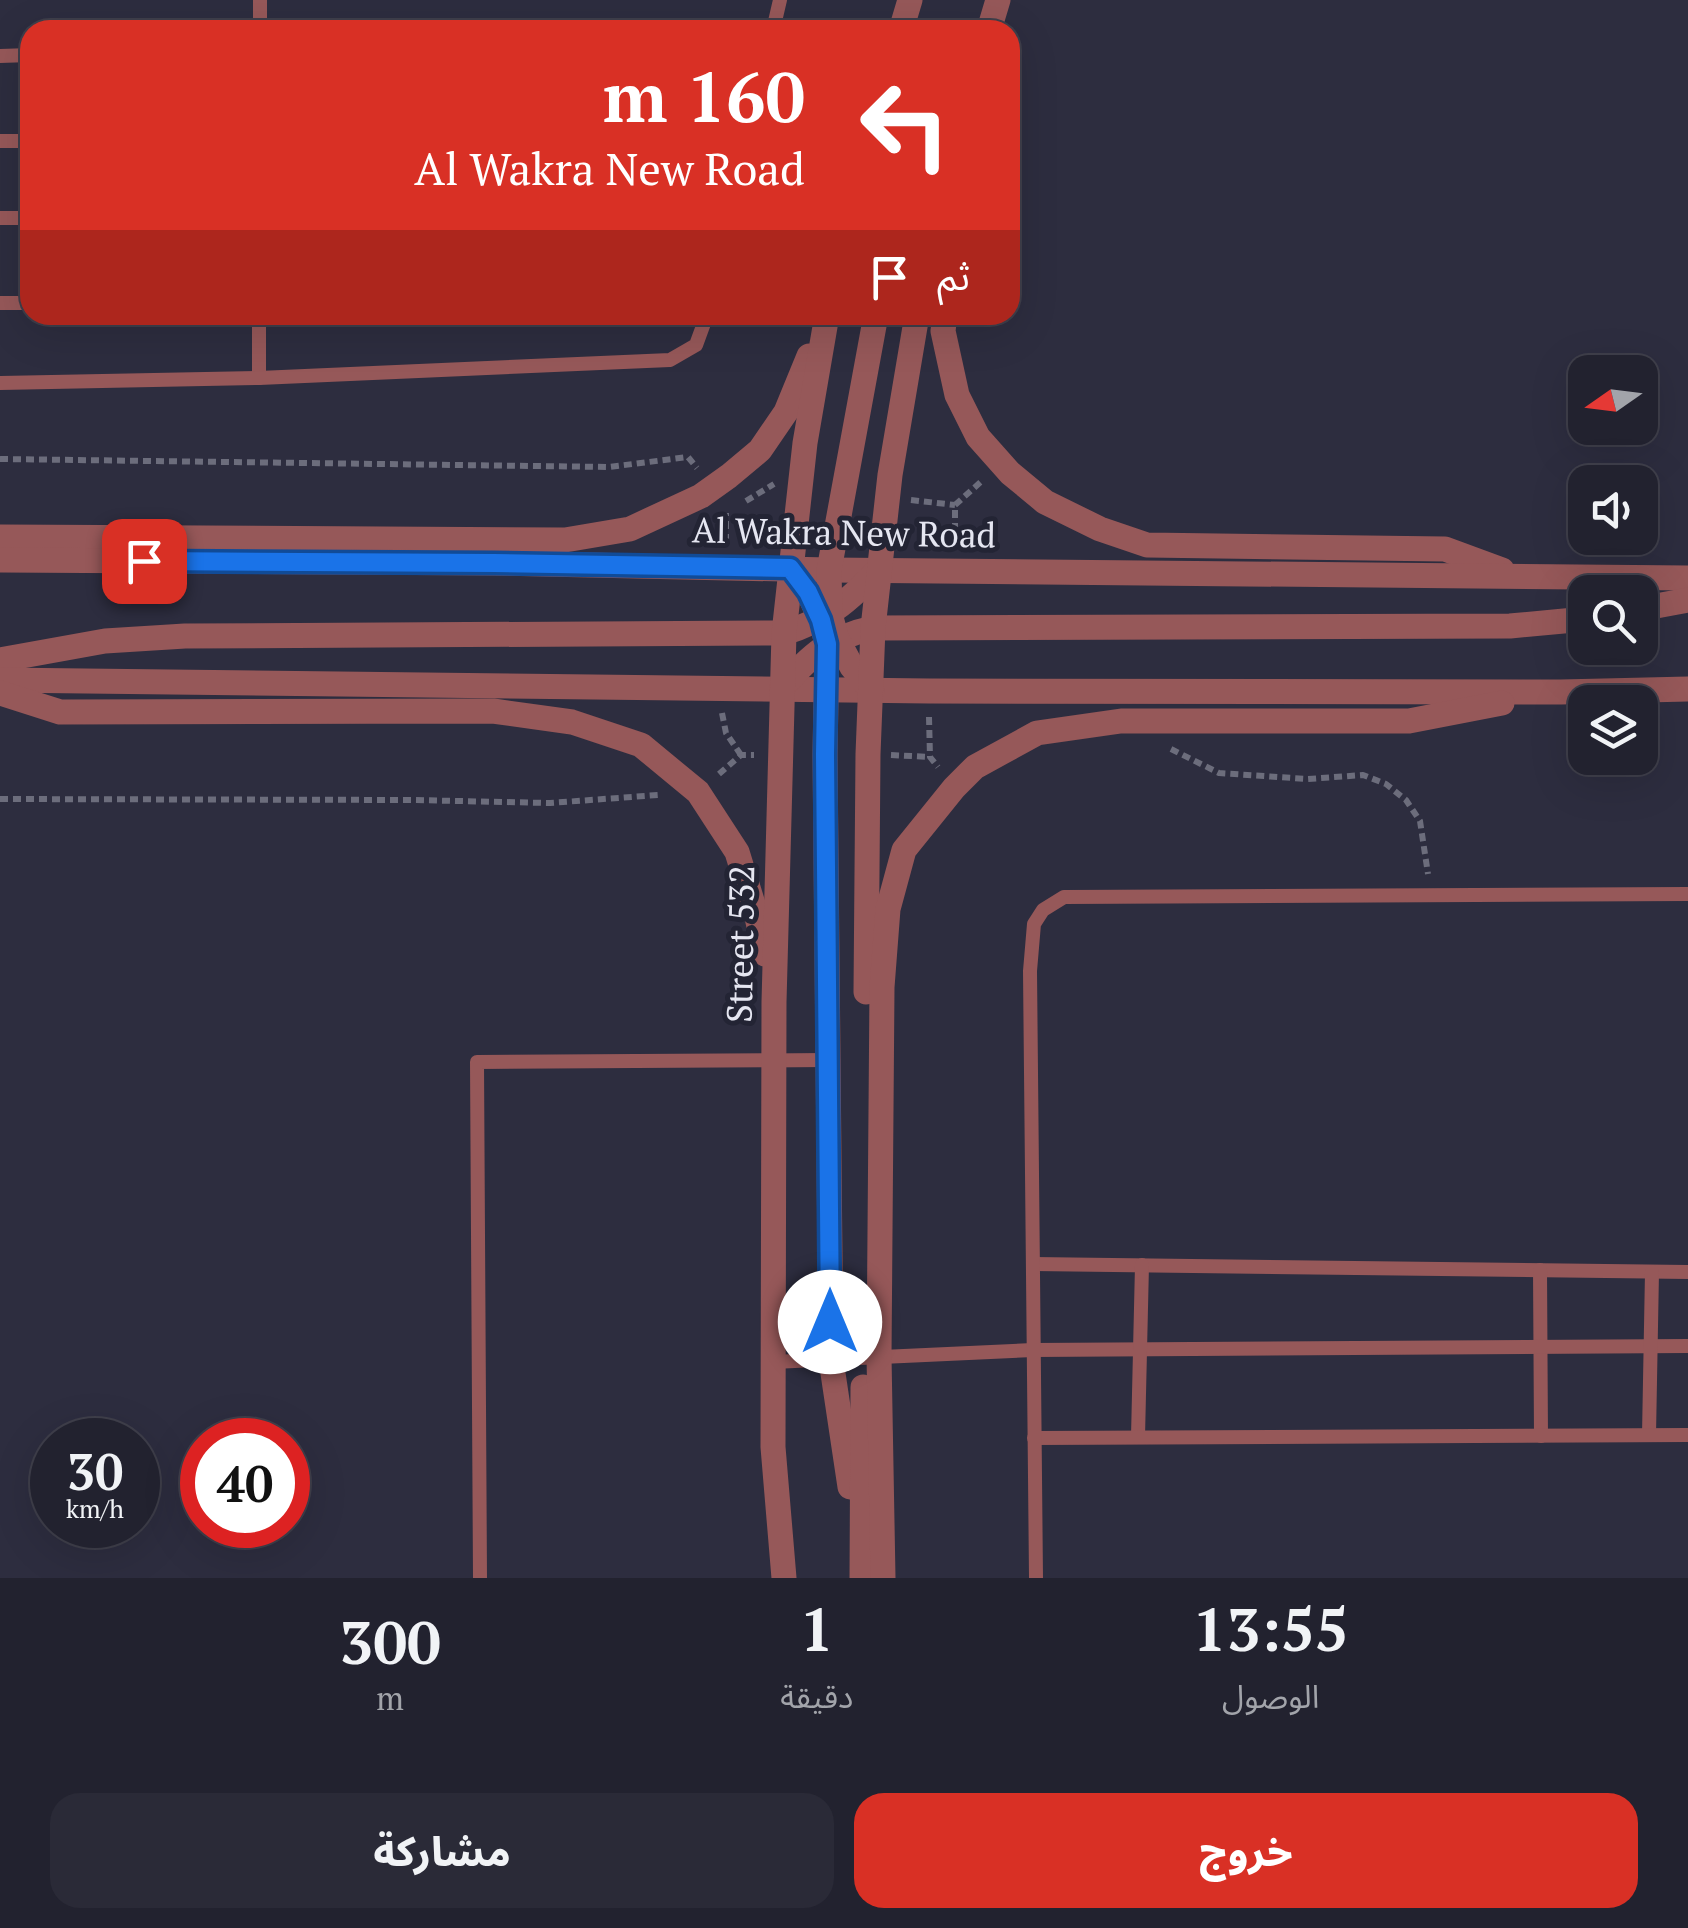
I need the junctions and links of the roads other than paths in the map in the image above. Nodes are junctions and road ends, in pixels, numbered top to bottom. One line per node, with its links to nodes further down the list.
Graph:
1 (259, 325): 8 (lane)
2 (703, 325): 8 (lane)
3 (823, 325): 10 (street)
4 (825, 325): 12 (street, Street 532)
5 (874, 325): 14 (street)
6 (914, 325): 13 (street)
7 (944, 325): 15 (street)
8 (259, 378): 9 (lane)
9 (0, 384)
10 (0, 537)
11 (0, 560): 12 (street, Al Wakra New Road)
12 (790, 568): 14 (street, Al Wakra New Road); 21 (street); 22 (street, Street 532)
13 (879, 569): 14 (street, Al Wakra New Road); 15 (street, Al Wakra New Road); 20 (street); 21 (street)
14 (829, 570): 21 (street)
15 (1521, 577): 16 (street, Al Wakra New Road)
16 (1688, 578)
17 (1688, 600): 18 (street)
18 (1658, 606)
19 (1568, 620): 20 (street)
20 (874, 628): 21 (street); 28 (street)
21 (829, 629): 22 (street); 25 (street); 27 (street); 28 (street)
22 (784, 633): 23 (street); 25 (street, Street 532)
23 (0, 660)
24 (0, 680): 25 (street)
25 (782, 688): 27 (street); 32 (street, Street 532)
26 (1688, 689): 29 (street)
27 (826, 690): 28 (street); 33 (street)
28 (872, 690): 29 (street); 45 (street)
29 (1561, 692): 45 (street)
30 (0, 693): 32 (street)
31 (1688, 894): 35 (lane)
32 (774, 1002): 34 (street, Street 532)
33 (828, 1060): 34 (lane); 46 (street)
34 (774, 1062): 47 (street, Street 532); 54 (lane)
35 (1033, 1264): 36 (lane); 44 (lane)
36 (1142, 1266): 37 (lane); 43 (lane)
37 (1540, 1270): 38 (lane); 42 (lane)
38 (1652, 1272): 39 (lane); 40 (lane)
39 (1688, 1272)
40 (1651, 1346): 41 (lane); 42 (lane); 48 (lane)
41 (1688, 1346)
42 (1541, 1347): 43 (lane); 50 (lane)
43 (1142, 1349): 44 (lane); 51 (lane)
44 (1034, 1350): 45 (lane); 52 (lane)
45 (872, 1357): 46 (lane); 53 (street)
46 (831, 1360): 47 (lane); 53 (street)
47 (773, 1362): 55 (street, Street 532)
48 (1649, 1435): 49 (lane); 50 (lane)
49 (1688, 1435)
50 (1541, 1436): 51 (lane)
51 (1138, 1437): 52 (lane)
52 (1034, 1438): 56 (lane)
53 (869, 1574)
54 (480, 1578)
55 (784, 1578)
56 (1036, 1578)

